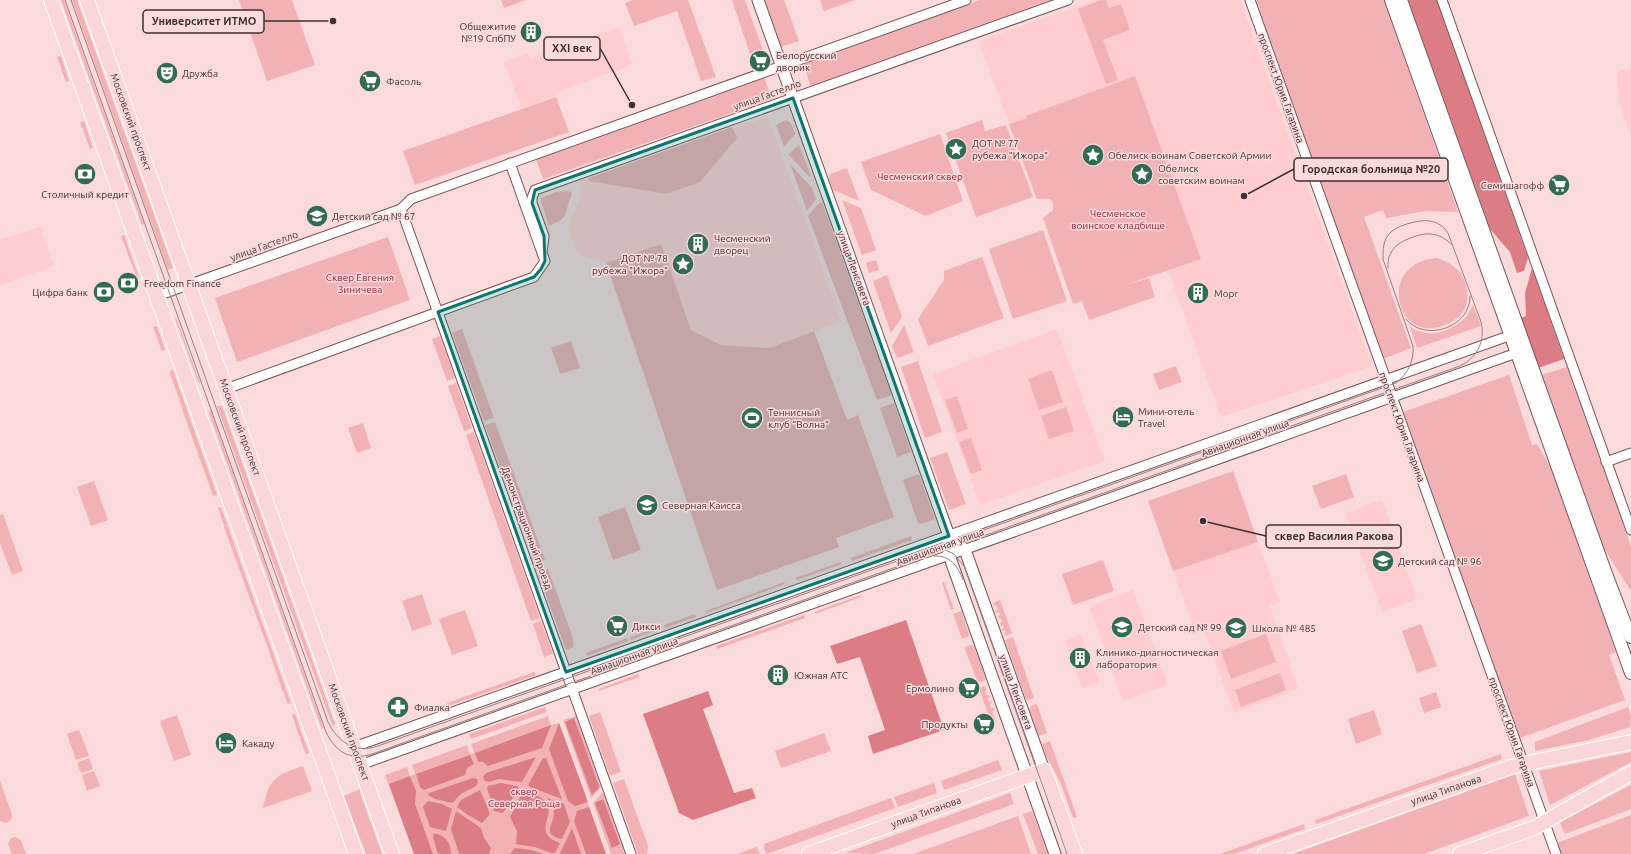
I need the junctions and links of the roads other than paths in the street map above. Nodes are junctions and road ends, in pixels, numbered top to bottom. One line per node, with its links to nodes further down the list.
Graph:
1 (51, 0): 16 (main road)
2 (88, 0): 15 (main road, Московский проспект)
3 (758, 0): 10 (street, улица Ленсовета)
4 (966, 0): 10 (street, улица Гастелло)
5 (1068, 0): 11 (street, улица Гастелло)
6 (1250, 0): 20 (street, проспект Юрия Гагарина)
7 (1391, 0): 18 (main road)
8 (1402, 0): 18 (main road)
9 (1442, 0): 24 (street)
10 (782, 66): 11 (street, улица Ленсовета); 12 (street, улица Гастелло)
11 (793, 98): 14 (street, улица Гастелло); 26 (street, улица Ленсовета)
12 (510, 163): 13 (street, улица Гастелло); 14 (street, улица Гастелло)
13 (401, 209): 15 (street, улица Гастелло); 17 (street, Демонстрационный проезд)
14 (542, 253): 17 (street, улица Гастелло)
15 (189, 285): 16 (street, улица Гастелло); 21 (main road, Московский проспект)
16 (157, 296): 41 (main road)
17 (438, 312): 21 (street, улица Гастелло); 30 (street, Демонстрационный проезд)
18 (1515, 334): 19 (main road); 20 (street, Авиационная улица)
19 (1522, 351): 22 (street, Авиационная улица); 29 (main road); 31 (main road)
20 (1386, 380): 22 (street, проспект Юрия Гагарина); 26 (street, Авиационная улица)
21 (226, 389): 34 (main road, Московский проспект)
22 (1392, 398): 27 (street, Авиационная улица); 35 (street, проспект Юрия Гагарина)
23 (1631, 453): 24 (street)
24 (1606, 462): 25 (street)
25 (1631, 530)
26 (949, 536): 27 (street, улица Ленсовета); 28 (street, улица Ленсовета); 30 (street, Авиационная улица)
27 (965, 550): 28 (street, Авиационная улица); 37 (street, улица Ленсовета)
28 (949, 555): 32 (street, Авиационная улица); 39 (street, улица Ленсовета)
29 (1631, 637)
30 (566, 672): 32 (street, Демонстрационный проезд); 34 (street, Авиационная улица)
31 (1631, 673)
32 (572, 689): 36 (street, Авиационная улица); 43 (street, Демонстрационный проезд)
33 (1631, 742): 35 (main road, улица Типанова)
34 (354, 748): 36 (main road, Московский проспект)
35 (1524, 764): 40 (street, проспект Юрия Гагарина); 47 (main road, улица Типанова)
36 (360, 765): 42 (main road, Московский проспект)
37 (1044, 770): 39 (main road, улица Типанова); 46 (main road, улица Ленсовета)
38 (1631, 774): 40 (main road)
39 (1027, 776): 44 (main road, улица Типанова); 45 (street, улица Ленсовета)
40 (1544, 821): 48 (main road); 49 (street, проспект Юрия Гагарина)
41 (356, 854)
42 (392, 854)
43 (631, 854)
44 (809, 854)
45 (1055, 854)
46 (1075, 854)
47 (1265, 854)
48 (1460, 854)
49 (1556, 854)

